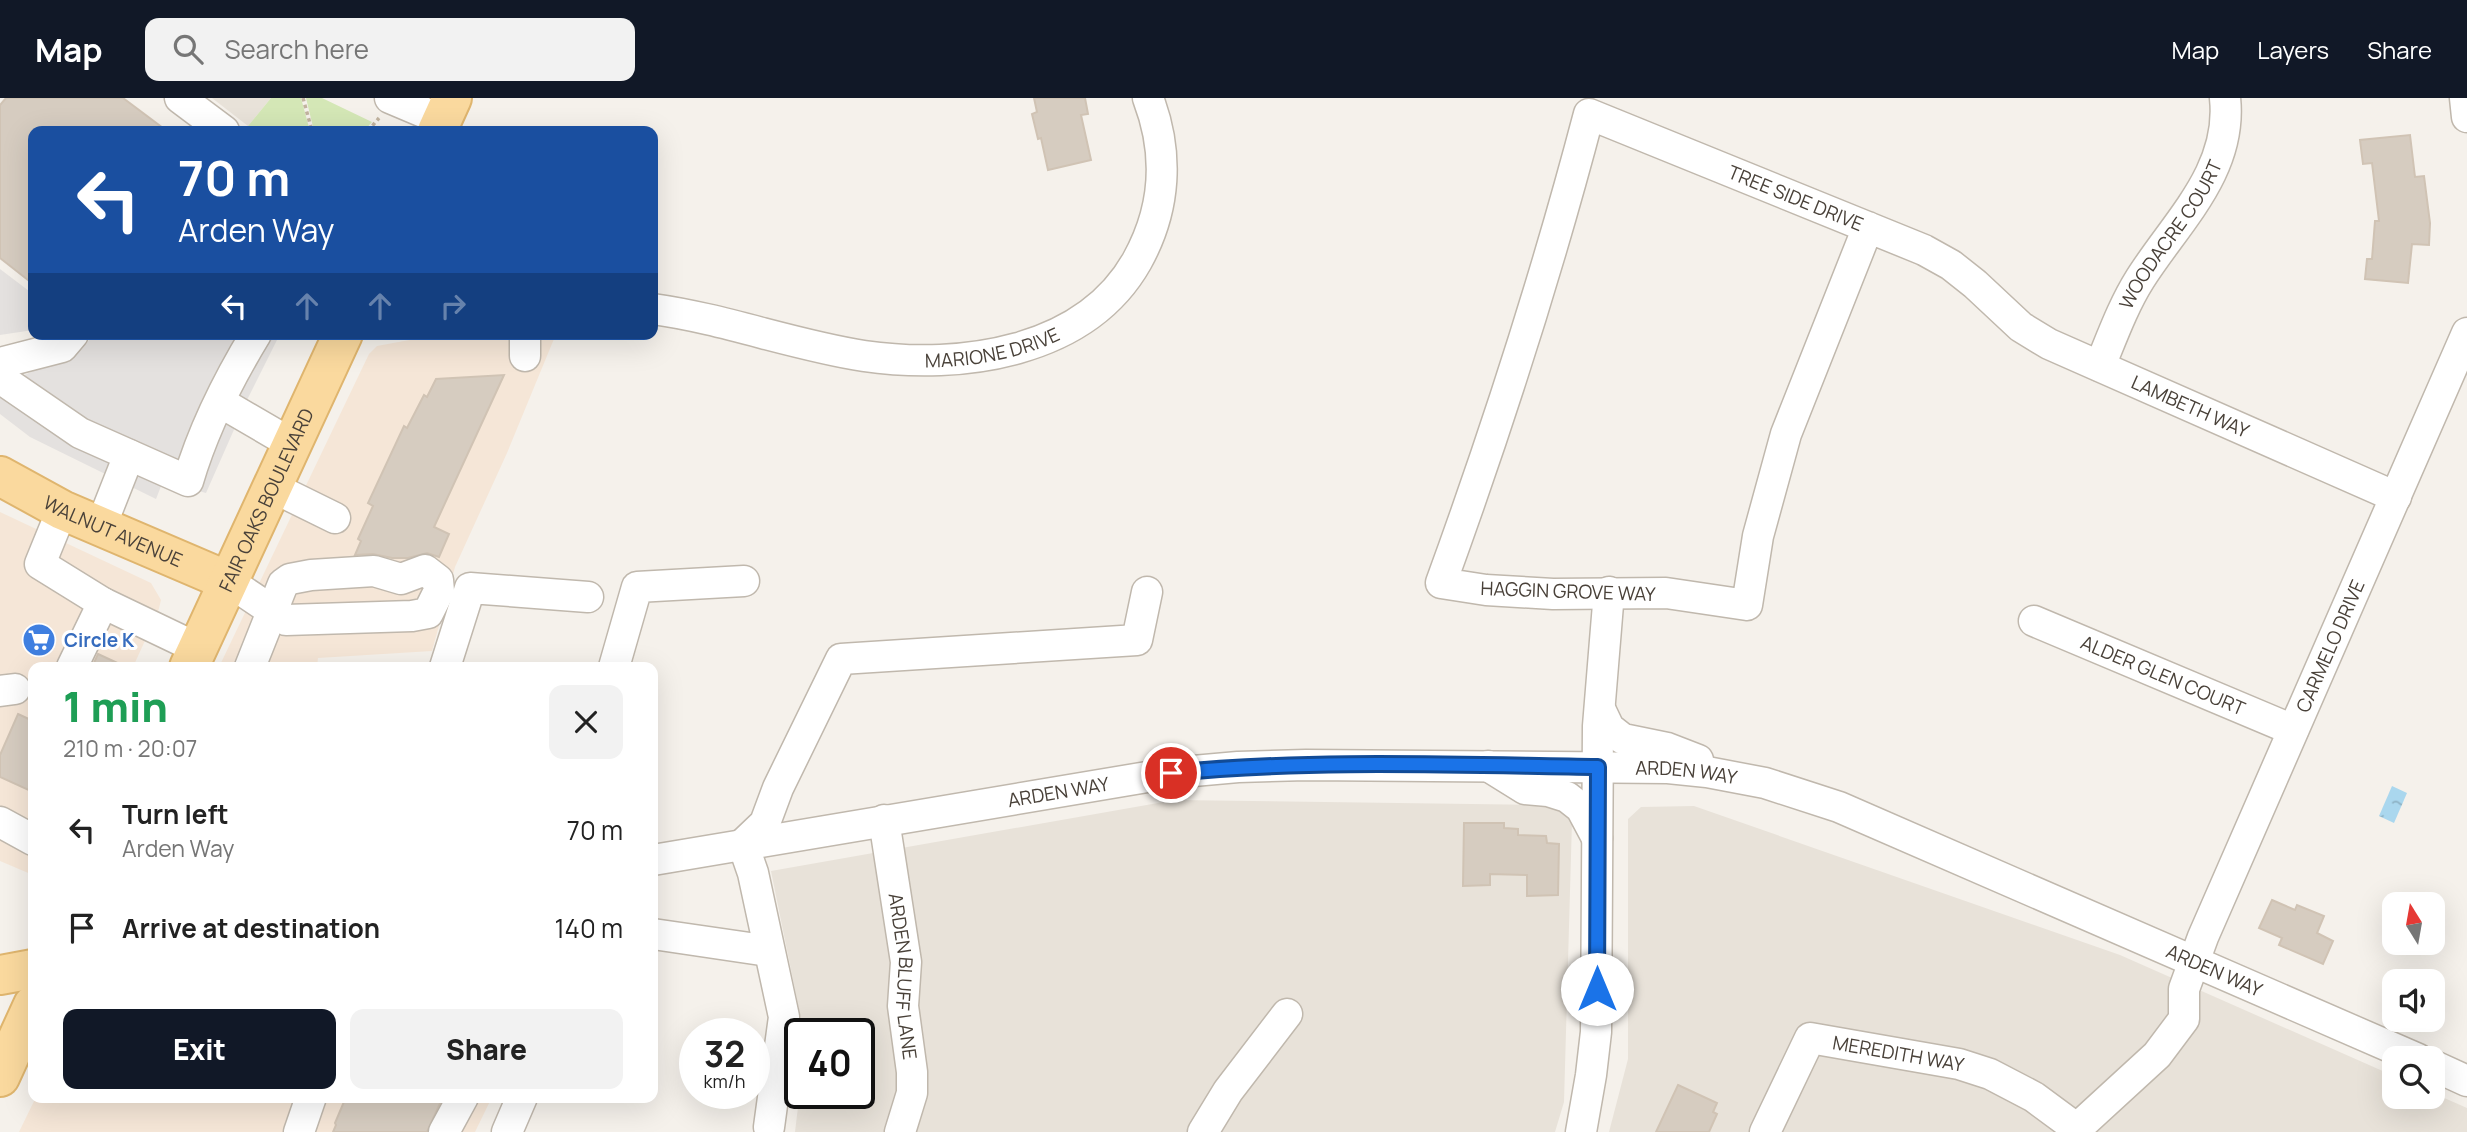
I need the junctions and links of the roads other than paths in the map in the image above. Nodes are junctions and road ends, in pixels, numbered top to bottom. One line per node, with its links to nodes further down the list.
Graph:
1 (180, 98): 9 (street)
2 (1148, 98): 12 (street, MARIONE DRIVE)
3 (2225, 98): 18 (street, WOODACRE COURT)
4 (2465, 98): 8 (street)
5 (385, 107): 7 (street)
6 (1589, 114): 10 (street, TREE SIDE DRIVE); 32 (street, HAGGIN GROVE WAY)
7 (444, 116)
8 (2467, 117)
9 (217, 126)
10 (1868, 227): 11 (street, TREE SIDE DRIVE); 32 (street, HAGGIN GROVE WAY)
11 (1992, 301): 18 (street, LAMBETH WAY)
12 (658, 310)
13 (2467, 334): 25 (street, CARMELO DRIVE)
14 (58, 340): 17 (street)
15 (253, 340): 20 (street)
16 (340, 340): 21 (main road, FAIR OAKS BOULEVARD)
17 (0, 363)
18 (2099, 366): 25 (street, LAMBETH WAY)
19 (0, 378): 22 (street)
20 (220, 402): 21 (street); 22 (street)
21 (292, 444): 24 (main road, FAIR OAKS BOULEVARD)
22 (129, 455): 28 (street)
23 (0, 476): 26 (main road, WALNUT AVENUE)
24 (272, 487): 27 (street); 29 (main road, FAIR OAKS BOULEVARD)
25 (2396, 496): 43 (street, CARMELO DRIVE)
26 (62, 510): 28 (main road, WALNUT AVENUE); 34 (street)
27 (335, 518)
28 (101, 526): 29 (main road, WALNUT AVENUE)
29 (228, 581): 35 (street); 37 (main road, FAIR OAKS BOULEVARD)
30 (744, 581): 41 (street)
31 (1147, 592): 51 (street)
32 (1609, 592): 42 (street)
33 (588, 597): 40 (street)
34 (103, 603): 37 (street); 38 (street)
35 (272, 610): 35 (street); 39 (street)
36 (2034, 621): 43 (street, ALDER GLEN COURT)
37 (193, 658)
38 (74, 662)
39 (252, 662)
40 (447, 662)
41 (615, 662)
42 (1600, 709): 45 (street); 46 (street)
43 (2293, 730): 55 (street, CARMELO DRIVE)
44 (1487, 766): 45 (street, ARDEN WAY); 47 (street, ARDEN WAY); 50 (street)
45 (1598, 767): 46 (street, ARDEN WAY); 50 (street)
46 (1737, 778): 55 (street, ARDEN WAY)
47 (884, 820): 51 (street, ARDEN WAY); 72 (street, ARDEN BLUFF LANE)
48 (0, 822): 49 (street)
49 (28, 837)
50 (1598, 841): 74 (street)
51 (743, 844): 52 (street, ARDEN WAY); 54 (street)
52 (658, 859)
53 (658, 935): 54 (street)
54 (769, 951): 67 (street)
55 (2194, 960): 60 (street, ARDEN WAY); 68 (street, CARMELO DRIVE)
56 (28, 970): 57 (main road)
57 (0, 975)
58 (1287, 1014): 73 (street)
59 (28, 1016): 62 (main road)
60 (2389, 1046)
61 (2445, 1071): 63 (street)
62 (0, 1077)
63 (2467, 1080)
64 (309, 1103): 69 (street)
65 (460, 1103): 70 (street)
66 (519, 1103): 71 (street)
67 (769, 1127)
68 (2074, 1130): 75 (street, MEREDITH WAY)
69 (299, 1132)
70 (444, 1132)
71 (507, 1132)
72 (900, 1132)
73 (1203, 1132)
74 (1581, 1132)
75 (1765, 1132)

